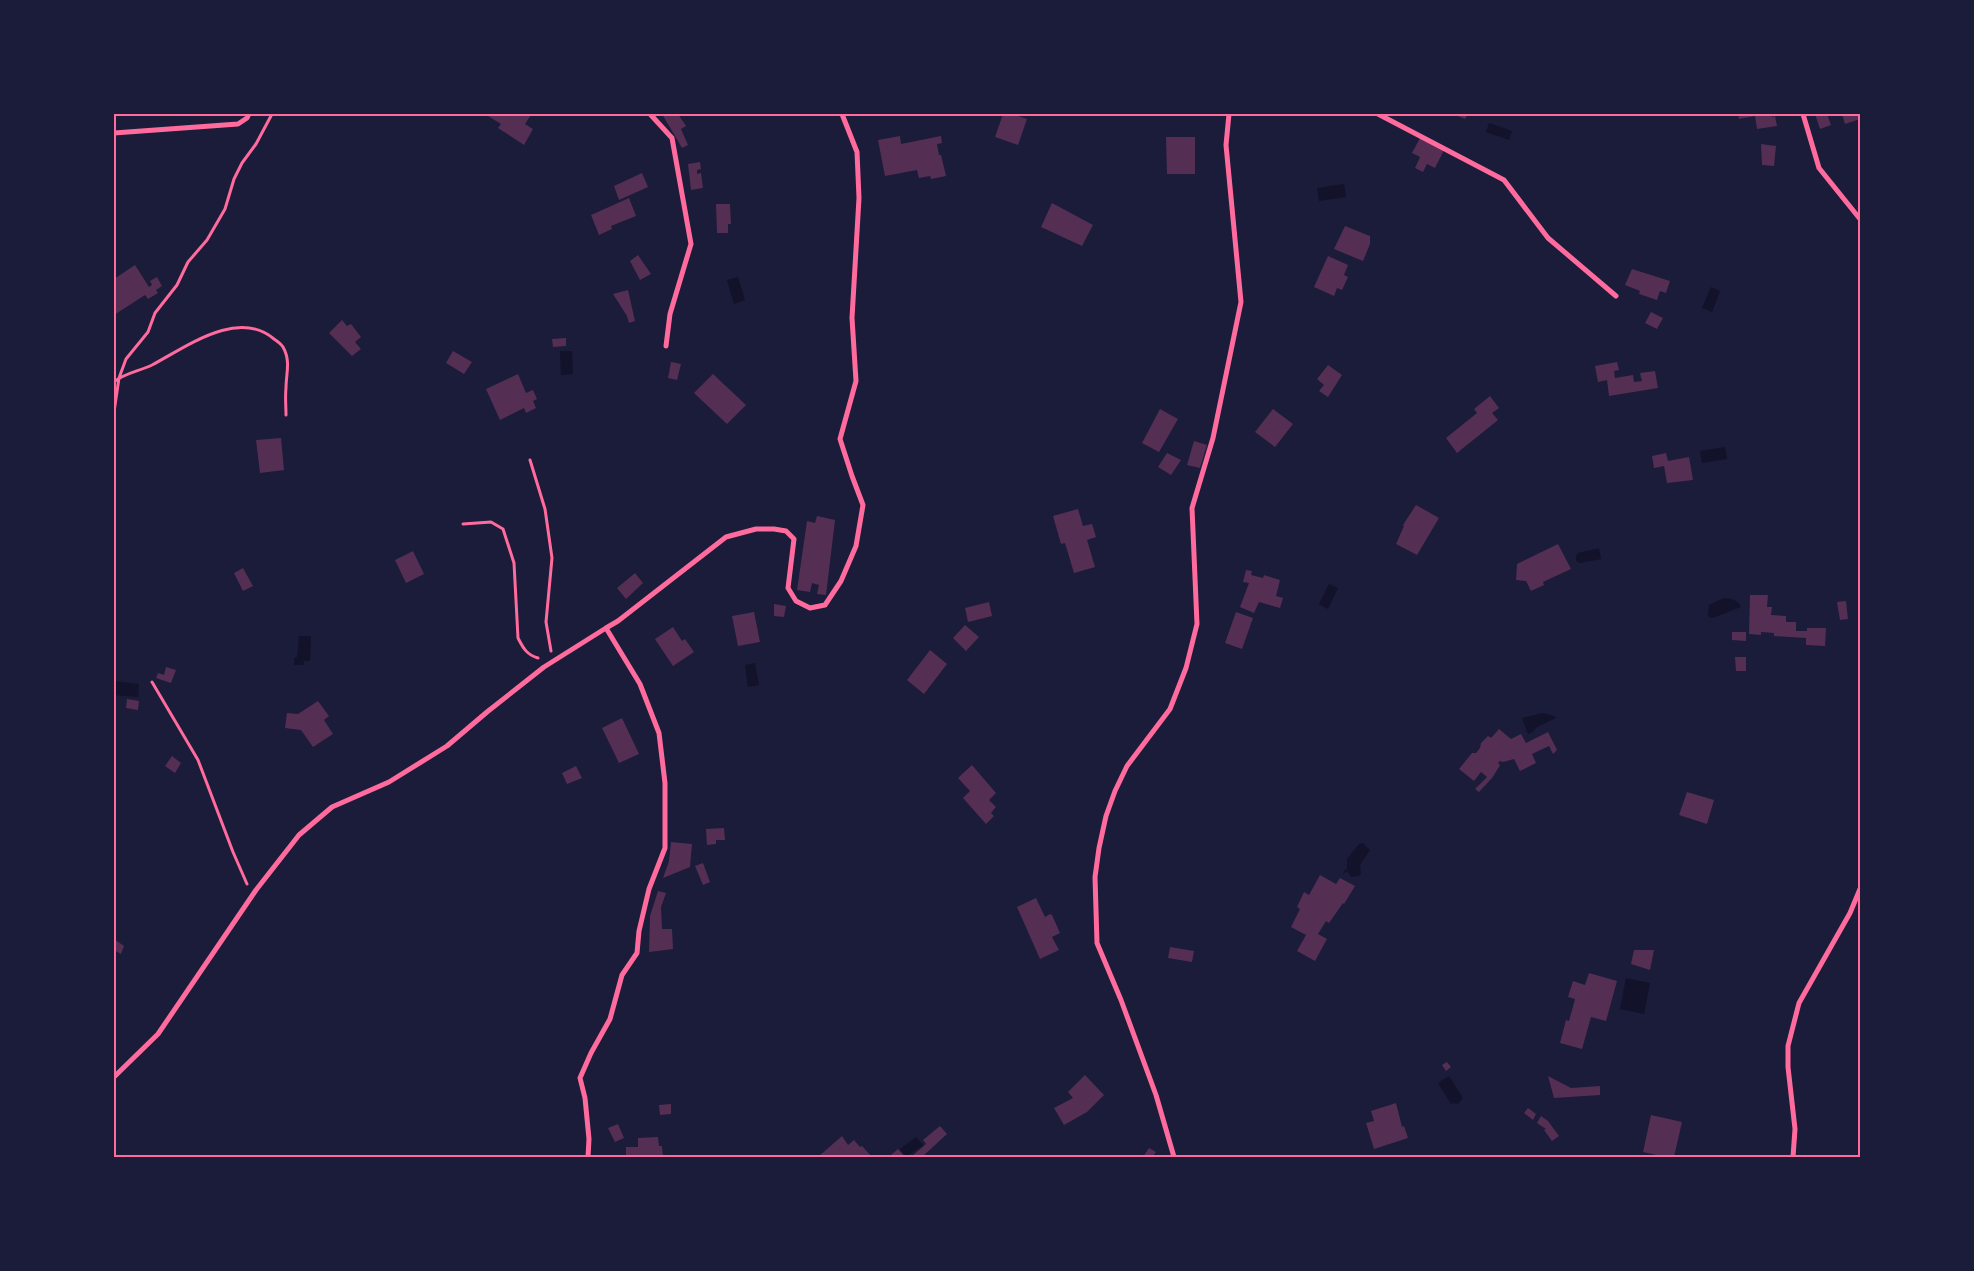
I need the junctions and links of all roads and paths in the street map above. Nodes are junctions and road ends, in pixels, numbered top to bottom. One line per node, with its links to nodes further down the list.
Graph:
1 (249, 114): 8 (street)
2 (272, 114): 12 (path)
3 (650, 114): 11 (street)
4 (842, 114): 18 (street)
5 (1229, 114): 25 (street)
6 (1378, 114): 10 (street)
7 (1803, 114): 9 (street)
8 (114, 133)
9 (1860, 219)
10 (1616, 296)
11 (666, 346)
12 (119, 378): 13 (path); 14 (path); 15 (path)
13 (114, 382)
14 (114, 412)
15 (286, 415)
16 (530, 460): 19 (path)
17 (463, 524): 19 (path)
18 (606, 628): 19 (street); 24 (street)
19 (552, 662): 22 (street)
20 (152, 682): 22 (path)
21 (1860, 890): 26 (street)
22 (253, 896): 23 (street)
23 (114, 1077)
24 (588, 1157)
25 (1174, 1157)
26 (1793, 1157)

